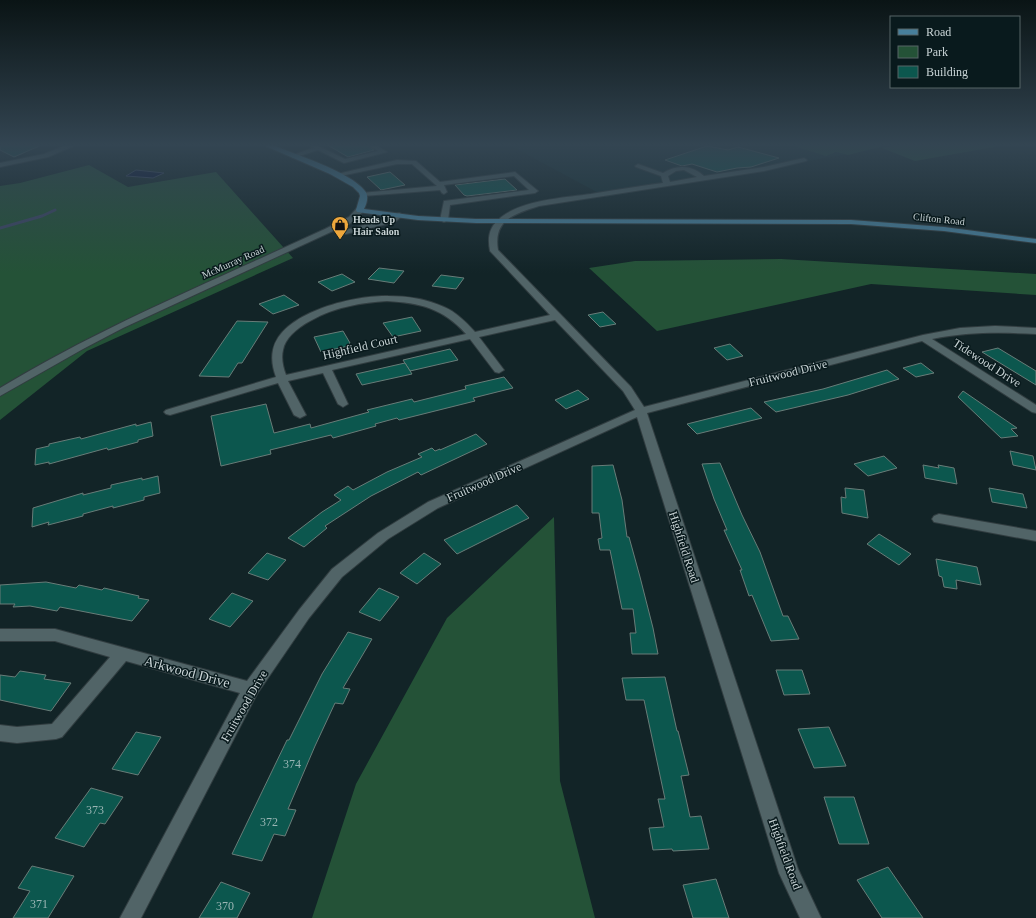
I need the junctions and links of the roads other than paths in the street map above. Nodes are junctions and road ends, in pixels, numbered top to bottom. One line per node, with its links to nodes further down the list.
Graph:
1 (440, 186): 7 (street)
2 (357, 187): 6 (main road)
3 (432, 187): 6 (street)
4 (531, 187): 7 (street)
5 (649, 187): 11 (street)
6 (363, 194): 8 (main road)
7 (447, 203): 10 (street)
8 (360, 210): 9 (main road, Clifton Road); 12 (street, McMurray Road)
9 (399, 215): 10 (main road, Clifton Road); 12 (street)
10 (444, 220): 11 (main road, Clifton Road)
11 (502, 221): 13 (main road, Clifton Road); 14 (street, Highfield Road)
12 (333, 229): 21 (street, McMurray Road)
13 (1036, 240)
14 (558, 316): 16 (street, Highfield Court); 24 (street, Highfield Road)
15 (1036, 332): 17 (street, Fruitwood Drive)
16 (472, 335): 18 (street, Highfield Court); 19 (street); 20 (street)
17 (924, 338): 23 (street, Tidewood Drive); 24 (street, Fruitwood Drive)
18 (326, 368): 20 (street, Highfield Court); 22 (street)
19 (499, 370)
20 (281, 378): 25 (street, Highfield Court); 26 (street)
21 (0, 393)
22 (342, 404)
23 (1036, 410)
24 (641, 411): 31 (street, Fruitwood Drive); 34 (street, Highfield Road)
25 (170, 412)
26 (300, 415)
27 (939, 519): 28 (street)
28 (1036, 536)
29 (0, 635): 30 (street, Arkwood Drive)
30 (122, 654): 31 (street, Arkwood Drive); 32 (street)
31 (251, 689): 33 (street, Fruitwood Drive)
32 (0, 733)
33 (130, 918)
34 (811, 918)

